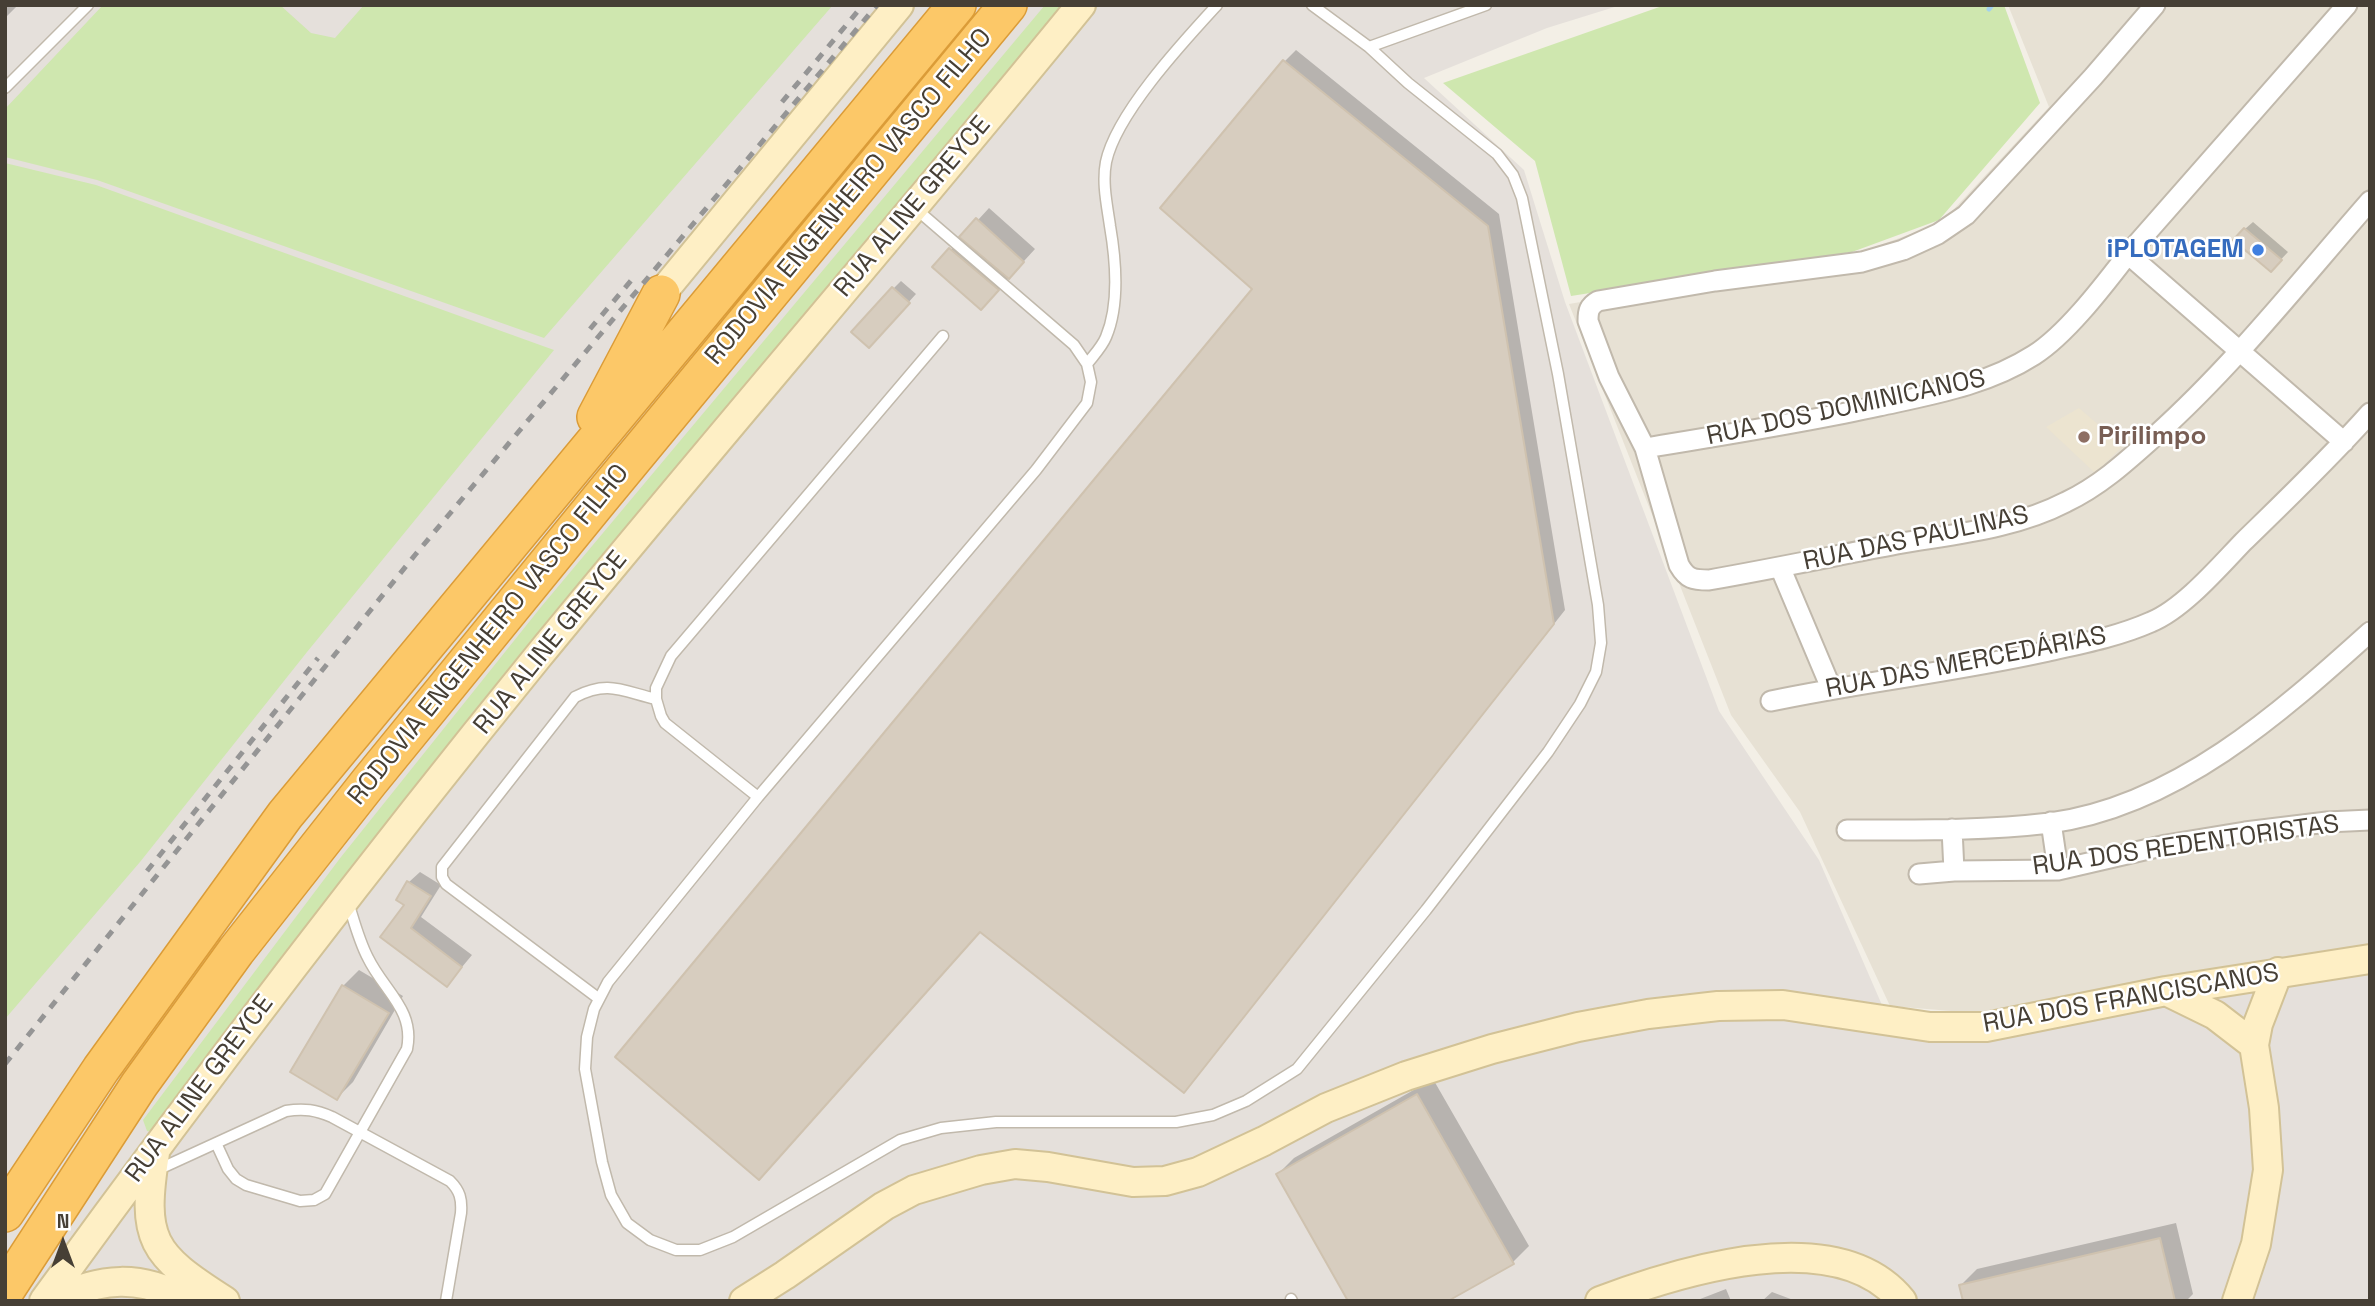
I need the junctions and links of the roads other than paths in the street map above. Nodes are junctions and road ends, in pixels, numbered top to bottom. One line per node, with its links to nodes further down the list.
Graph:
1 (88, 5): 12 (lane)
2 (899, 5): 16 (main road)
3 (957, 5): 23 (highway, RODOVIA ENGENHEIRO VASCO FILHO)
4 (1008, 5): 47 (highway, RODOVIA ENGENHEIRO VASCO FILHO)
5 (1081, 5): 14 (main road, RUA ALINE GREYCE)
6 (1217, 5): 19 (lane)
7 (1312, 5): 11 (lane)
8 (1486, 5): 11 (lane)
9 (2155, 5): 22 (street)
10 (2347, 5): 15 (street, RUA DOS DOMINICANOS)
11 (1369, 47): 41 (lane)
12 (5, 88)
13 (2370, 201): 18 (street, RUA DAS PAULINAS)
14 (913, 206): 19 (lane); 37 (main road, RUA ALINE GREYCE)
15 (2128, 254): 18 (street); 22 (street, RUA DOS DOMINICANOS)
16 (661, 294): 23 (highway)
17 (943, 336): 27 (lane)
18 (2240, 351): 21 (street); 24 (street, RUA DAS PAULINAS)
19 (1087, 364): 29 (lane)
20 (2370, 413): 21 (street, RUA DAS MERCEDÁRIAS)
21 (2344, 442): 26 (street, RUA DAS MERCEDÁRIAS)
22 (1644, 448): 24 (street, RUA DAS PAULINAS)
23 (551, 493): 46 (highway, RODOVIA ENGENHEIRO VASCO FILHO)
24 (1780, 567): 26 (street)
25 (2370, 632): 31 (street)
26 (1831, 688): 28 (street, RUA DAS MERCEDÁRIAS)
27 (656, 699): 29 (lane); 41 (lane)
28 (1771, 701)
29 (758, 797): 41 (lane)
30 (2370, 820): 34 (street, RUA DOS REDENTORISTAS)
31 (2051, 822): 33 (street); 34 (street)
32 (1847, 830): 33 (street)
33 (1952, 830): 35 (street)
34 (2057, 870): 35 (street, RUA DOS REDENTORISTAS)
35 (1954, 871): 36 (street, RUA DOS REDENTORISTAS)
36 (1919, 874)
37 (346, 897): 43 (lane); 45 (main road, RUA ALINE GREYCE)
38 (2370, 959): 39 (main road, RUA DOS FRANCISCANOS)
39 (2278, 972): 40 (main road, RUA DOS FRANCISCANOS); 42 (main road)
40 (2166, 991): 42 (main road); 53 (main road, RUA DOS FRANCISCANOS)
41 (598, 998)
42 (2254, 1045): 56 (main road)
43 (362, 1132): 44 (lane); 44 (lane); 52 (lane)
44 (216, 1143): 45 (lane)
45 (154, 1159): 48 (main road, RUA ALINE GREYCE); 51 (main road)
46 (5, 1213)
47 (5, 1291)
48 (44, 1301)
49 (53, 1301): 50 (main road)
50 (187, 1301)
51 (225, 1301)
52 (446, 1301)
53 (744, 1301)
54 (1600, 1301): 55 (main road)
55 (1902, 1301)
56 (2237, 1301)

